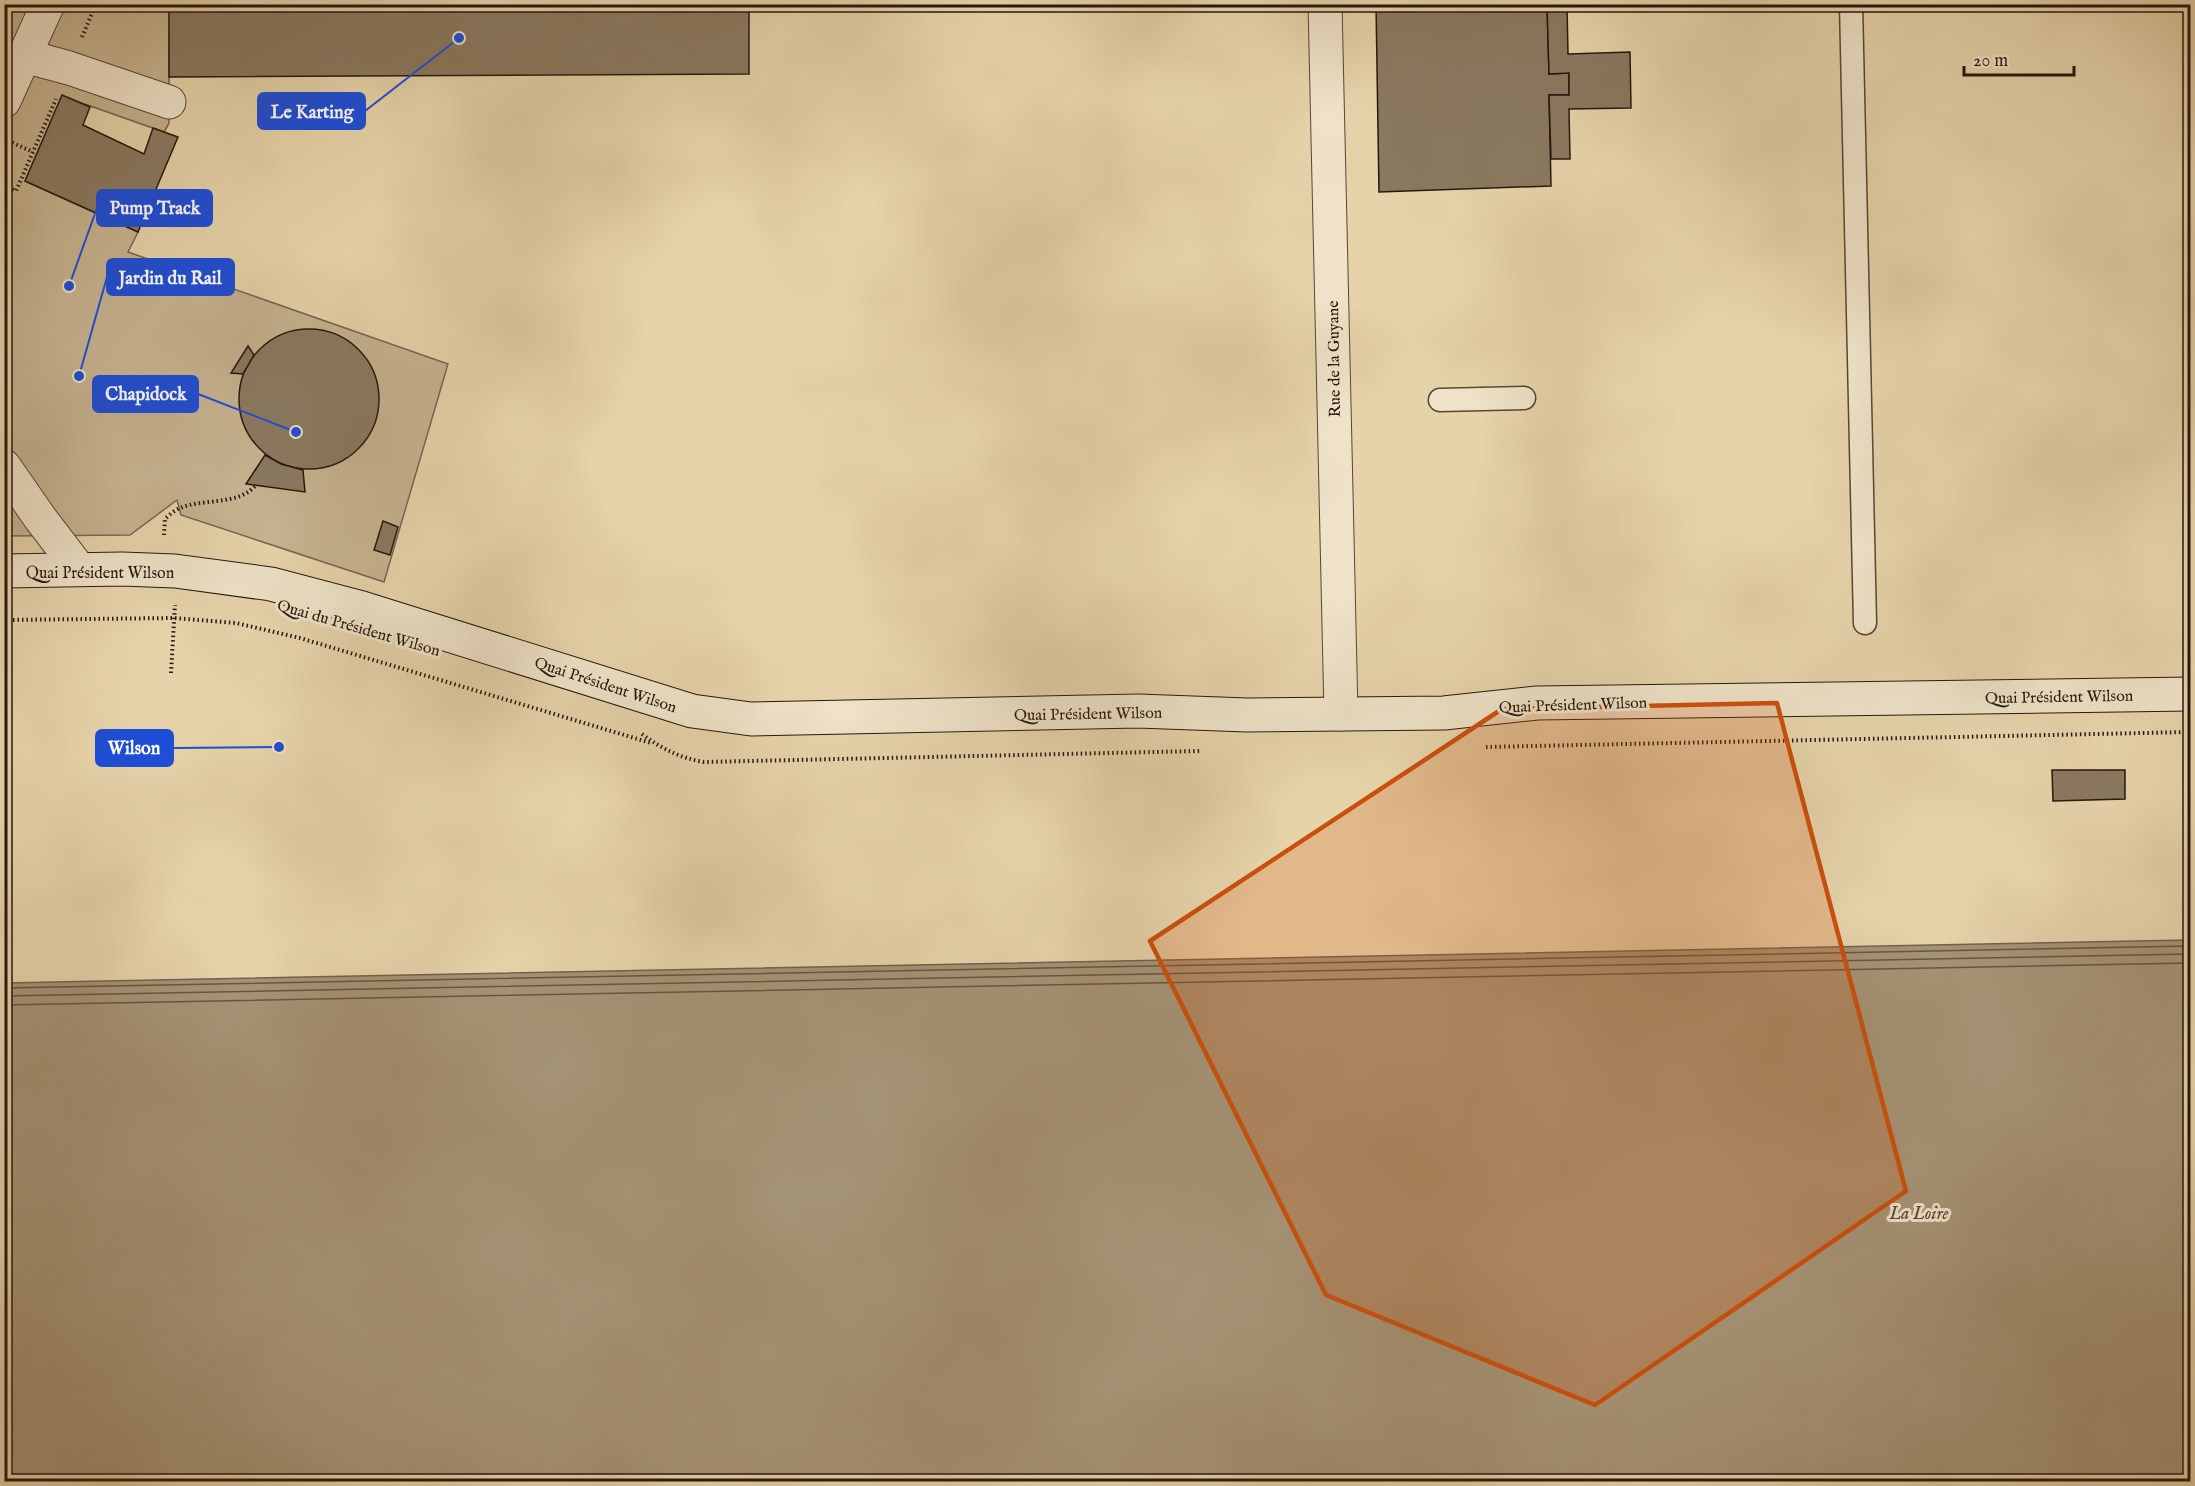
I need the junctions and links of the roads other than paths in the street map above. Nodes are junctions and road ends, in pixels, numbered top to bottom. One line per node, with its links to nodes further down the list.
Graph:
1 (48, 4): 4 (main road)
2 (1325, 4): 14 (main road, Rue de la Guyane)
3 (1851, 4): 12 (lane)
4 (25, 56): 5 (main road); 6 (main road)
5 (4, 101)
6 (169, 102)
7 (1524, 398): 8 (lane)
8 (1440, 400)
9 (4, 466): 10 (main road)
10 (79, 569): 11 (main road, Quai Président Wilson); 14 (main road, Quai Président Wilson)
11 (4, 571)
12 (1865, 623)
13 (2190, 694): 14 (main road, Quai Président Wilson)
14 (1341, 714)

